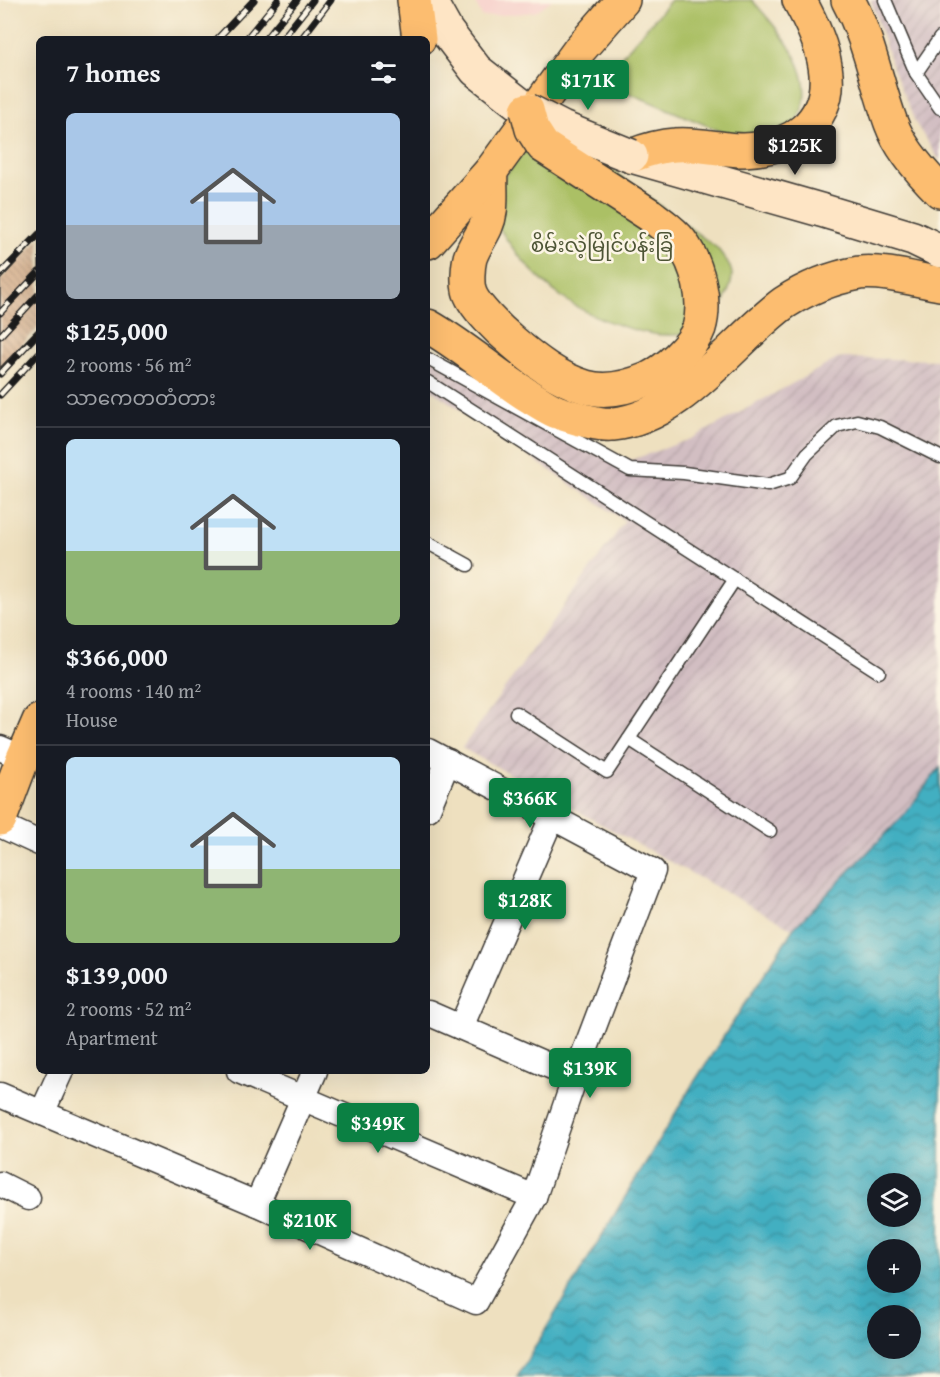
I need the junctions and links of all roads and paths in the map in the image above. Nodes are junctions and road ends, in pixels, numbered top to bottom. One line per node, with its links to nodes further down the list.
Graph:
1 (414, 0): 7 (main road)
2 (429, 0): 11 (main road)
3 (624, 0): 13 (main road)
4 (799, 0): 12 (main road)
5 (848, 0): 14 (main road)
6 (885, 0): 9 (lane)
7 (419, 36)
8 (940, 38): 9 (lane)
9 (916, 73): 10 (lane)
10 (940, 108)
11 (526, 110): 12 (main road, bridge); 13 (main road, bridge)
12 (631, 156): 16 (main road)
13 (491, 171): 15 (main road)
14 (940, 191)
15 (430, 240)
16 (940, 251)
17 (940, 284): 18 (main road)
18 (430, 327)
19 (430, 360): 21 (lane)
20 (430, 383): 24 (lane)
21 (940, 457)
22 (430, 544): 23 (lane)
23 (468, 565)
24 (735, 579): 25 (lane); 28 (lane)
25 (879, 672)
26 (516, 713): 28 (lane)
27 (36, 724): 29 (main road)
28 (629, 739): 35 (lane)
29 (11, 753): 33 (main road)
30 (438, 756): 31 (street); 32 (street)
31 (430, 798)
32 (552, 817): 38 (street); 42 (street)
33 (0, 819)
34 (0, 825): 36 (street)
35 (770, 831)
36 (36, 842)
37 (430, 1014): 38 (street)
38 (461, 1027): 42 (street)
39 (60, 1074): 45 (street)
40 (246, 1074): 44 (street)
41 (314, 1074): 44 (street)
42 (575, 1077): 47 (street)
43 (0, 1095): 45 (street)
44 (302, 1100): 47 (street); 49 (street)
45 (42, 1113): 49 (street)
46 (0, 1184): 48 (street)
47 (534, 1197): 49 (street)
48 (28, 1198)
49 (257, 1204)

